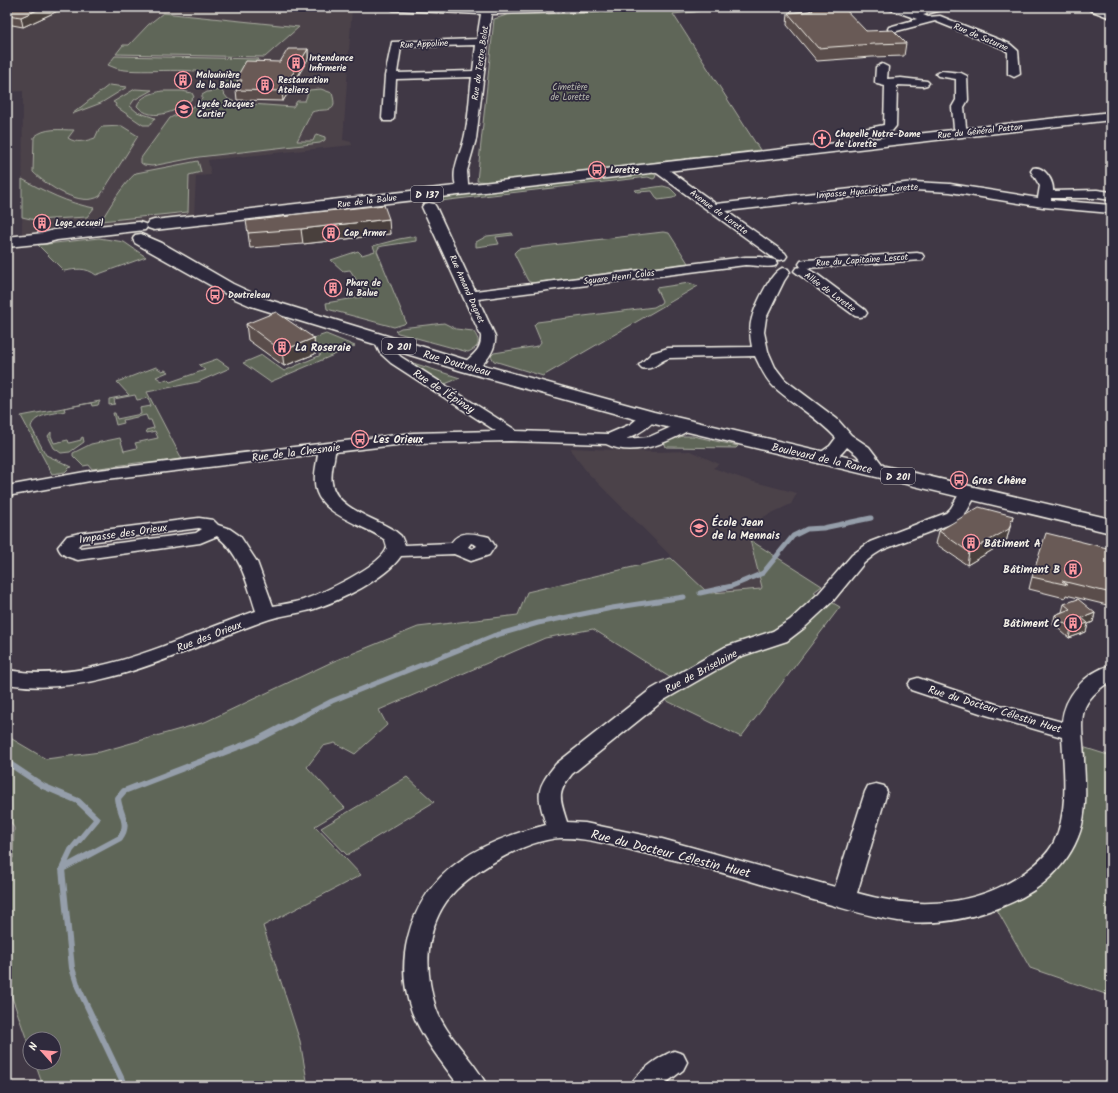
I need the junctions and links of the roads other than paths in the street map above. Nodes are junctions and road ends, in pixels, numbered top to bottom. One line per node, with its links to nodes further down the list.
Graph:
1 (393, 7): 6 (street)
2 (660, 7): 6 (street, Rue du Tertre Belot)
3 (893, 7): 7 (street, Rue de Saturne)
4 (942, 7): 7 (street)
5 (1094, 7): 8 (main road)
6 (486, 12): 11 (street, Rue du Tertre Belot)
7 (913, 14): 9 (street, Rue de Saturne)
8 (1111, 14)
9 (927, 20): 10 (street, Rue de Saturne); 15 (street, Rue de Saturne)
10 (893, 29)
11 (484, 42): 13 (street, Rue du Tertre Belot); 16 (street, Rue Appoline)
12 (882, 67): 17 (street)
13 (478, 74): 16 (street); 25 (street, Rue du Tertre Belot)
14 (942, 74): 21 (street)
15 (1014, 74)
16 (392, 76): 20 (street, Rue Appoline)
17 (891, 83): 18 (street); 22 (street)
18 (923, 83)
19 (1111, 116): 21 (main road, Rue du Général Patton / D 137)
20 (388, 118)
21 (965, 132): 22 (main road, Rue du Général Patton / D 137)
22 (864, 144): 23 (main road, Rue du Général Patton / D 137)
23 (658, 168): 25 (main road, Rue de la Balue / D 137); 29 (street, Avenue de Lorette)
24 (1037, 171): 27 (street)
25 (464, 189): 31 (main road, Rue de la Balue / D 137)
26 (1111, 196): 27 (street, Impasse Hyacinthe Lorette)
27 (1044, 199): 29 (street, Impasse Hyacinthe Lorette); 30 (street, Impasse Hyacinthe Lorette)
28 (429, 207): 35 (street, Rue Amand Dagnet)
29 (714, 208): 34 (street, Avenue de Lorette)
30 (1111, 209)
31 (150, 235): 32 (main road, Rue de la Balue / D 137); 37 (main road, Rue Doutreleau / D 201)
32 (7, 242)
33 (917, 257): 34 (street, Rue du Capitaine Lescot)
34 (791, 261): 35 (street, Square Henri Colas); 36 (street, Allée de Lorette); 38 (street)
35 (469, 296): 40 (street, Rue Amand Dagnet)
36 (860, 313)
37 (382, 341): 40 (main road, Rue Doutreleau / D 201); 43 (street, Rue de l'Épinay)
38 (760, 351): 39 (street); 44 (street)
39 (648, 365)
40 (469, 367): 41 (main road, Rue Doutreleau / D 201)
41 (649, 417): 42 (main road, Boulevard de la Rance / D 201); 45 (street, Rue de la Chesnaie)
42 (684, 426): 45 (street, Rue de la Chesnaie); 47 (main road, Boulevard de la Rance / D 201)
43 (510, 436): 45 (street, Rue de la Chesnaie); 46 (street, Rue de la Chesnaie)
44 (845, 438): 47 (street); 48 (street)
45 (610, 439)
46 (327, 448): 49 (street, Rue de la Chesnaie); 54 (street)
47 (823, 459): 48 (main road, Boulevard de la Rance / D 201)
48 (880, 472): 50 (main road, Boulevard de la Rance / D 201)
49 (7, 491)
50 (968, 493): 51 (main road, Boulevard de la Rance / D 201); 61 (street, Rue de Briselaine)
51 (1111, 526)
52 (212, 529): 52 (street, Impasse des Orieux); 55 (street, Impasse des Orieux)
53 (458, 548): 54 (street)
54 (396, 550): 55 (street, Rue des Orieux)
55 (266, 614): 57 (street, Rue des Orieux)
56 (1111, 672): 59 (street, Rue du Docteur Célestin Huet)
57 (7, 677)
58 (918, 685): 59 (street, Rue du Docteur Célestin Huet)
59 (1072, 732): 62 (street, Rue du Docteur Célestin Huet)
60 (876, 792): 62 (street)
61 (558, 830): 62 (street, Rue du Docteur Célestin Huet); 64 (street, Rue du Docteur Célestin Huet)
62 (843, 900)
63 (674, 1062): 65 (street)
64 (474, 1086)
65 (643, 1086)

